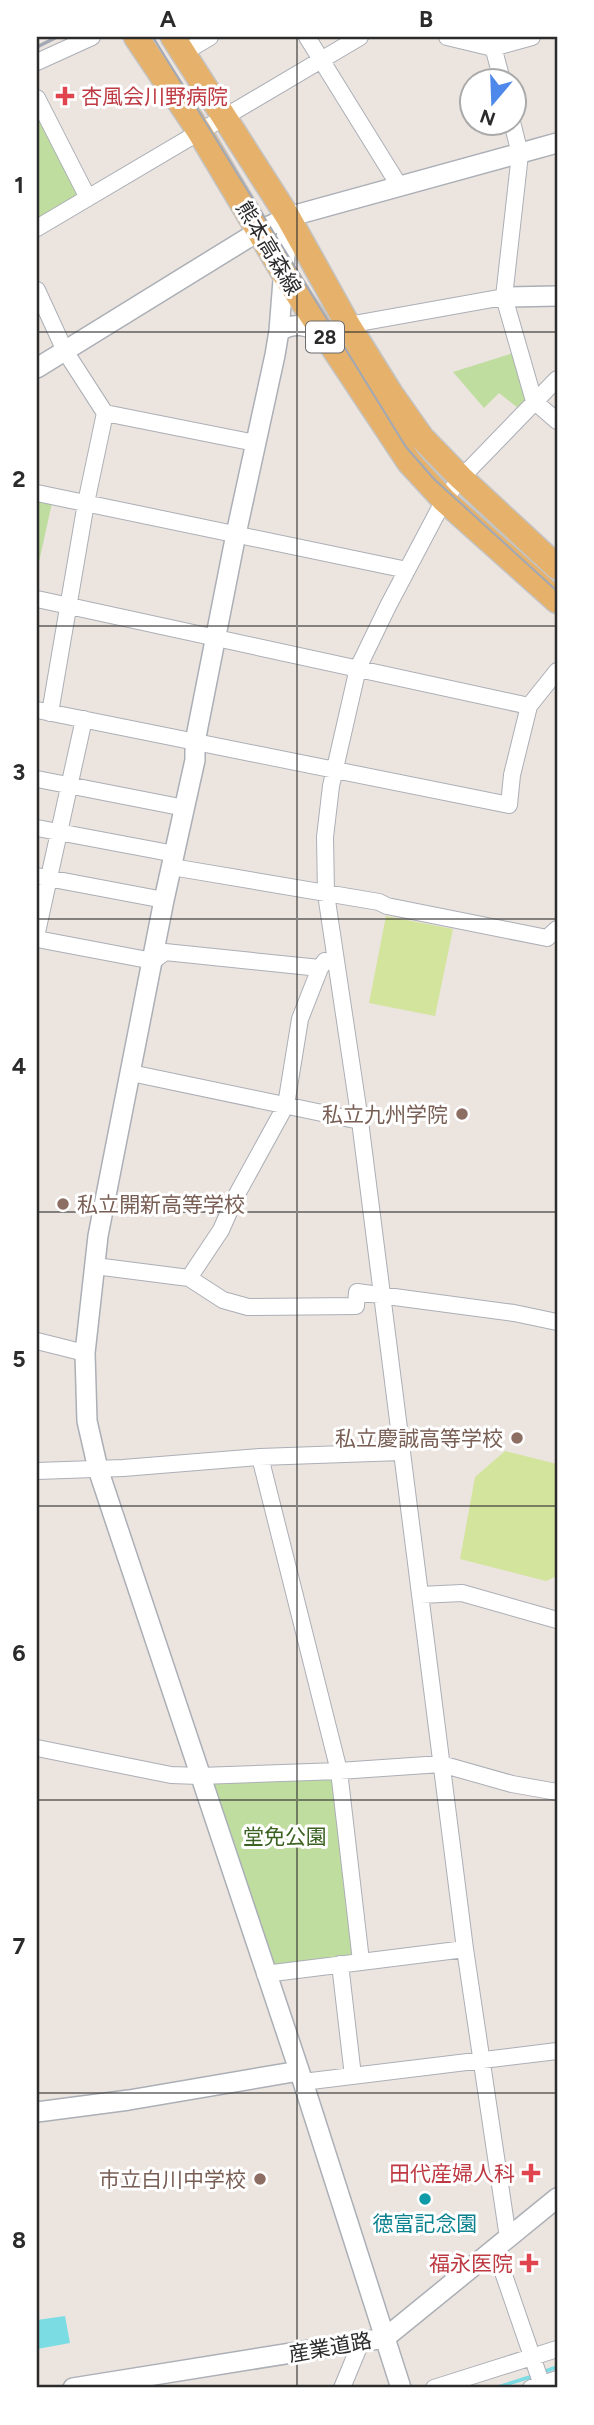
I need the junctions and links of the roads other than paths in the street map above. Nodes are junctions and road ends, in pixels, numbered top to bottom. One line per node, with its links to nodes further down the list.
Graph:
1 (92, 37): 11 (street)
2 (136, 37): 15 (main road, 熊本高森線 / 28)
3 (210, 37): 9 (street)
4 (307, 37): 10 (street)
5 (360, 37): 10 (street)
6 (447, 37): 8 (street)
7 (532, 37): 8 (street)
8 (492, 42): 12 (street)
9 (178, 45): 14 (main road, 熊本高森線 / 28)
10 (321, 59): 14 (street); 19 (street)
11 (37, 62)
12 (498, 66)
13 (37, 98): 20 (street)
14 (225, 117): 15 (street); 21 (main road, 熊本高森線 / 28)
15 (199, 131): 20 (street); 23 (main road, 熊本高森線 / 28)
16 (516, 136): 18 (street)
17 (557, 143): 18 (street)
18 (520, 153): 19 (street); 27 (street)
19 (400, 187): 21 (street)
20 (88, 198): 22 (street)
21 (288, 217): 23 (street); 24 (street); 28 (main road, 熊本高森線 / 28)
22 (37, 228)
23 (259, 231): 24 (main road, 熊本高森線 / 28); 31 (street)
24 (283, 272): 29 (street); 30 (main road, 熊本高森線 / 28)
25 (37, 290): 31 (street)
26 (557, 296): 27 (street)
27 (503, 297): 28 (street); 34 (street)
28 (348, 326): 30 (street); 38 (main road, 熊本高森線 / 28)
29 (279, 331): 30 (street); 37 (street)
30 (325, 336): 40 (main road, 熊本高森線 / 28)
31 (65, 351): 32 (street); 35 (street)
32 (37, 368)
33 (557, 379): 34 (street)
34 (534, 401): 36 (street); 38 (street)
35 (105, 413): 37 (street); 41 (street)
36 (557, 421)
37 (255, 443): 42 (street)
38 (461, 478): 40 (street); 43 (main road, 熊本高森線 / 28)
39 (37, 493): 41 (street)
40 (444, 500): 44 (street); 46 (main road, 熊本高森線 / 28)
41 (86, 503): 42 (street); 47 (street)
42 (236, 534): 44 (street); 48 (street)
43 (557, 567)
44 (407, 570): 49 (street)
45 (37, 599): 47 (street)
46 (557, 601)
47 (68, 606): 48 (street); 52 (street)
48 (216, 638): 49 (street); 54 (street)
49 (358, 668): 51 (street); 55 (street)
50 (557, 671): 51 (street)
51 (529, 706): 55 (street)
52 (43, 712): 53 (street)
53 (83, 719): 54 (street); 57 (street)
54 (195, 742): 55 (street); 58 (street)
55 (337, 770): 63 (street)
56 (37, 779): 57 (street)
57 (69, 785): 58 (street); 60 (street)
58 (185, 808): 61 (street)
59 (37, 828): 60 (street)
60 (59, 832): 61 (street); 62 (street)
61 (173, 861): 63 (street); 64 (street)
62 (43, 878): 64 (street); 66 (street)
63 (326, 894): 65 (street); 68 (street)
64 (164, 900): 69 (street)
65 (557, 929)
66 (37, 932)
67 (37, 939): 69 (street)
68 (335, 949): 70 (street); 73 (street)
69 (153, 961): 70 (street); 71 (street)
70 (320, 968): 72 (street)
71 (131, 1073): 72 (street); 74 (street)
72 (286, 1105): 73 (street); 75 (street)
73 (360, 1121): 76 (street)
74 (95, 1266): 75 (street); 81 (street)
75 (189, 1278): 76 (street)
76 (380, 1294): 77 (street); 82 (street)
77 (557, 1322)
78 (37, 1340): 80 (street)
79 (37, 1347): 80 (street)
80 (60, 1347): 81 (street)
81 (85, 1353): 84 (street)
82 (401, 1452): 83 (street); 86 (street)
83 (260, 1457): 84 (street); 90 (street)
84 (98, 1469): 85 (street); 91 (street)
85 (37, 1471)
86 (420, 1595): 87 (street); 89 (street)
87 (557, 1620)
88 (37, 1748): 91 (street)
89 (440, 1764): 90 (street); 92 (street); 93 (street)
90 (339, 1771): 91 (street); 94 (street)
91 (200, 1776): 96 (street)
92 (557, 1792)
93 (465, 1949): 94 (street); 98 (street)
94 (361, 1961): 95 (street)
95 (340, 1964): 96 (street); 100 (street)
96 (265, 1974): 99 (street)
97 (557, 2051): 98 (street)
98 (480, 2060): 100 (street); 103 (street)
99 (301, 2076): 100 (street); 101 (street); 104 (street)
100 (353, 2076)
101 (37, 2112)
102 (555, 2205): 103 (street, 産業道路)
103 (501, 2244): 104 (street, 産業道路); 107 (street)
104 (385, 2338): 105 (street, 産業道路); 111 (street)
105 (360, 2342): 109 (street, 産業道路); 110 (street)
106 (557, 2349): 107 (street)
107 (534, 2362): 108 (street); 112 (street)
108 (543, 2384)
109 (74, 2388)
110 (342, 2388)
111 (401, 2388)
112 (433, 2388)

